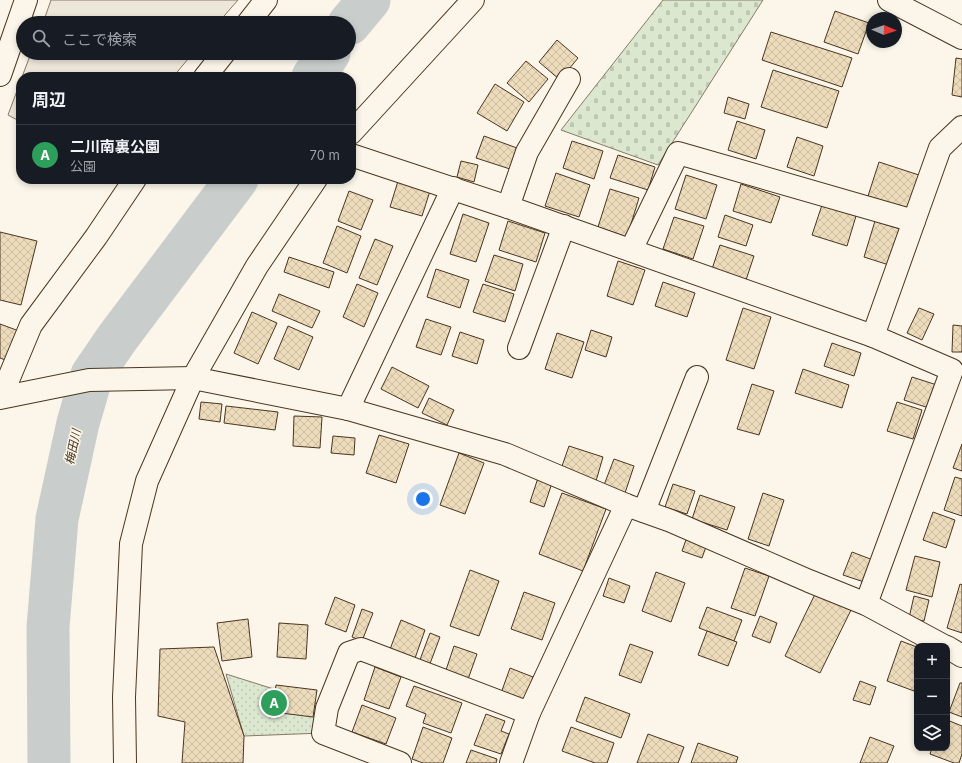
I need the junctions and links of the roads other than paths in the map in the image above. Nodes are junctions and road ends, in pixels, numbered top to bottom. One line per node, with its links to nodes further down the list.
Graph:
1 (26, 0): 6 (main road)
2 (266, 0): 7 (main road)
3 (473, 0): 15 (main road)
4 (889, 0): 5 (main road)
5 (914, 5): 9 (main road)
6 (21, 16)
7 (253, 16)
8 (16, 29): 12 (main road)
9 (962, 38)
10 (218, 60): 11 (main road)
11 (209, 72)
12 (0, 76)
13 (569, 79): 20 (main road)
14 (962, 127): 21 (main road)
15 (356, 128)
16 (356, 157): 19 (main road)
17 (132, 184): 28 (main road)
18 (313, 184): 27 (main road)
19 (453, 188): 20 (main road); 29 (main road)
20 (508, 206): 22 (main road)
21 (914, 221): 23 (main road); 24 (main road)
22 (564, 226): 23 (main road); 25 (main road)
23 (631, 250): 24 (main road)
24 (874, 336): 31 (main road)
25 (519, 348)
26 (697, 377): 30 (main road)
27 (183, 379): 28 (main road); 29 (main road); 36 (main road)
28 (4, 397)
29 (348, 409): 30 (main road)
30 (635, 508): 31 (main road); 35 (main road)
31 (866, 604): 32 (main road)
32 (938, 643)
33 (950, 650): 34 (main road)
34 (962, 656)
35 (530, 713): 37 (main road); 38 (main road)
36 (125, 763)
37 (400, 763)
38 (511, 763)

